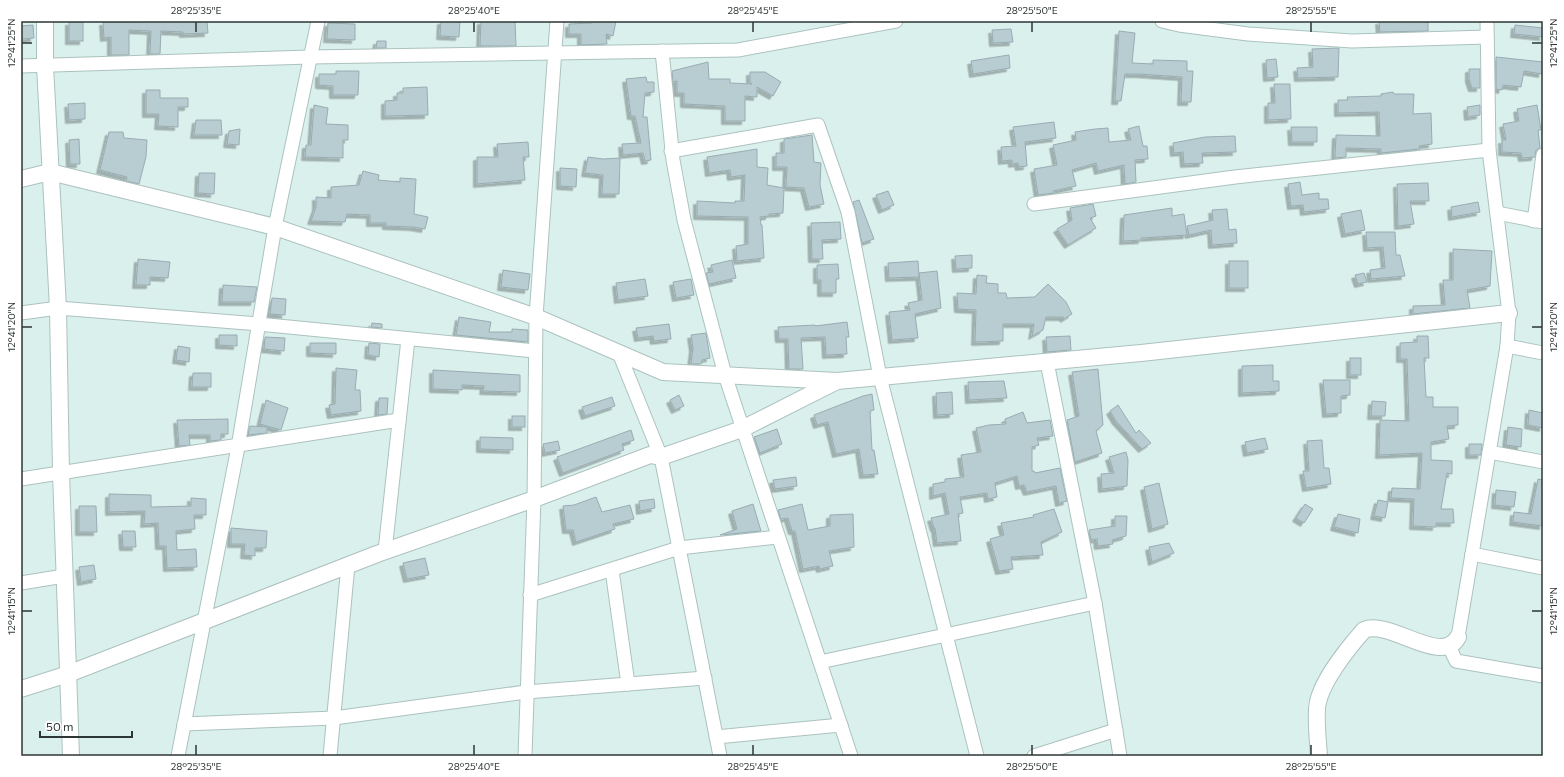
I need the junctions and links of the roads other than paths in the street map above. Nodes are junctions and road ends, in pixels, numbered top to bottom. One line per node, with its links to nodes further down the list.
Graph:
1 (45, 21): 12 (street)
2 (318, 21): 10 (street)
3 (557, 21): 9 (street)
4 (896, 21): 8 (street)
5 (1162, 21): 7 (street)
6 (1487, 21): 7 (street)
7 (1487, 37): 13 (street)
8 (662, 52): 9 (street); 14 (street)
9 (556, 53): 10 (street); 25 (street)
10 (310, 57): 12 (street); 21 (street)
11 (21, 66): 12 (street)
12 (45, 66): 16 (street)
13 (1489, 150): 18 (street); 19 (street)
14 (671, 151): 33 (street); 34 (street)
15 (1543, 155): 20 (street)
16 (50, 172): 17 (street); 21 (street); 22 (street)
17 (21, 180)
18 (1034, 204)
19 (1497, 213): 20 (street); 24 (street)
20 (1538, 222)
21 (275, 226): 25 (street); 26 (street)
22 (58, 308): 23 (street); 26 (street); 42 (street)
23 (21, 313)
24 (1509, 313): 28 (street); 32 (street)
25 (536, 317): 29 (street); 30 (street)
26 (258, 324): 27 (street); 38 (street)
27 (408, 339): 29 (street); 36 (street)
28 (1507, 346): 31 (street); 39 (street)
29 (535, 352): 44 (street)
30 (619, 353): 33 (street); 40 (street)
31 (1543, 353)
32 (1047, 362): 34 (street); 55 (street)
33 (725, 375): 35 (street); 37 (street)
34 (880, 377): 35 (street); 57 (street)
35 (837, 381): 37 (street)
36 (399, 420): 38 (street); 47 (street)
37 (742, 429): 40 (street); 45 (street)
38 (238, 446): 42 (street); 56 (street)
39 (1489, 452): 41 (street); 48 (street)
40 (661, 457): 44 (street); 46 (street)
41 (1543, 462)
42 (61, 473): 43 (street); 52 (street)
43 (21, 479)
44 (534, 499): 47 (street); 54 (street)
45 (777, 537): 46 (street); 59 (street)
46 (679, 548): 51 (street); 62 (street)
47 (385, 551): 49 (street)
48 (1472, 554): 50 (street); 58 (street)
49 (348, 565): 56 (street); 66 (street)
50 (1543, 568)
51 (612, 570): 54 (street); 63 (street)
52 (64, 576): 53 (street); 60 (street)
53 (21, 583)
54 (530, 595): 65 (street)
55 (1095, 603): 57 (street); 69 (street)
56 (204, 620): 60 (street); 67 (street)
57 (946, 634): 59 (street); 77 (street)
58 (1454, 641): 61 (street); 80 (street)
59 (820, 662): 68 (street)
60 (68, 674): 64 (street); 71 (street)
61 (1543, 676)
62 (705, 678): 63 (street); 70 (street)
63 (628, 684): 65 (street)
64 (21, 689)
65 (526, 692): 66 (street); 74 (street)
66 (334, 718): 67 (street); 73 (street)
67 (184, 724): 72 (street)
68 (841, 725): 70 (street); 76 (street)
69 (1116, 730): 78 (street); 79 (street)
70 (716, 737): 75 (street)
71 (71, 756)
72 (178, 756)
73 (330, 756)
74 (525, 756)
75 (720, 756)
76 (852, 756)
77 (977, 756)
78 (1034, 756)
79 (1120, 756)
80 (1319, 756)

